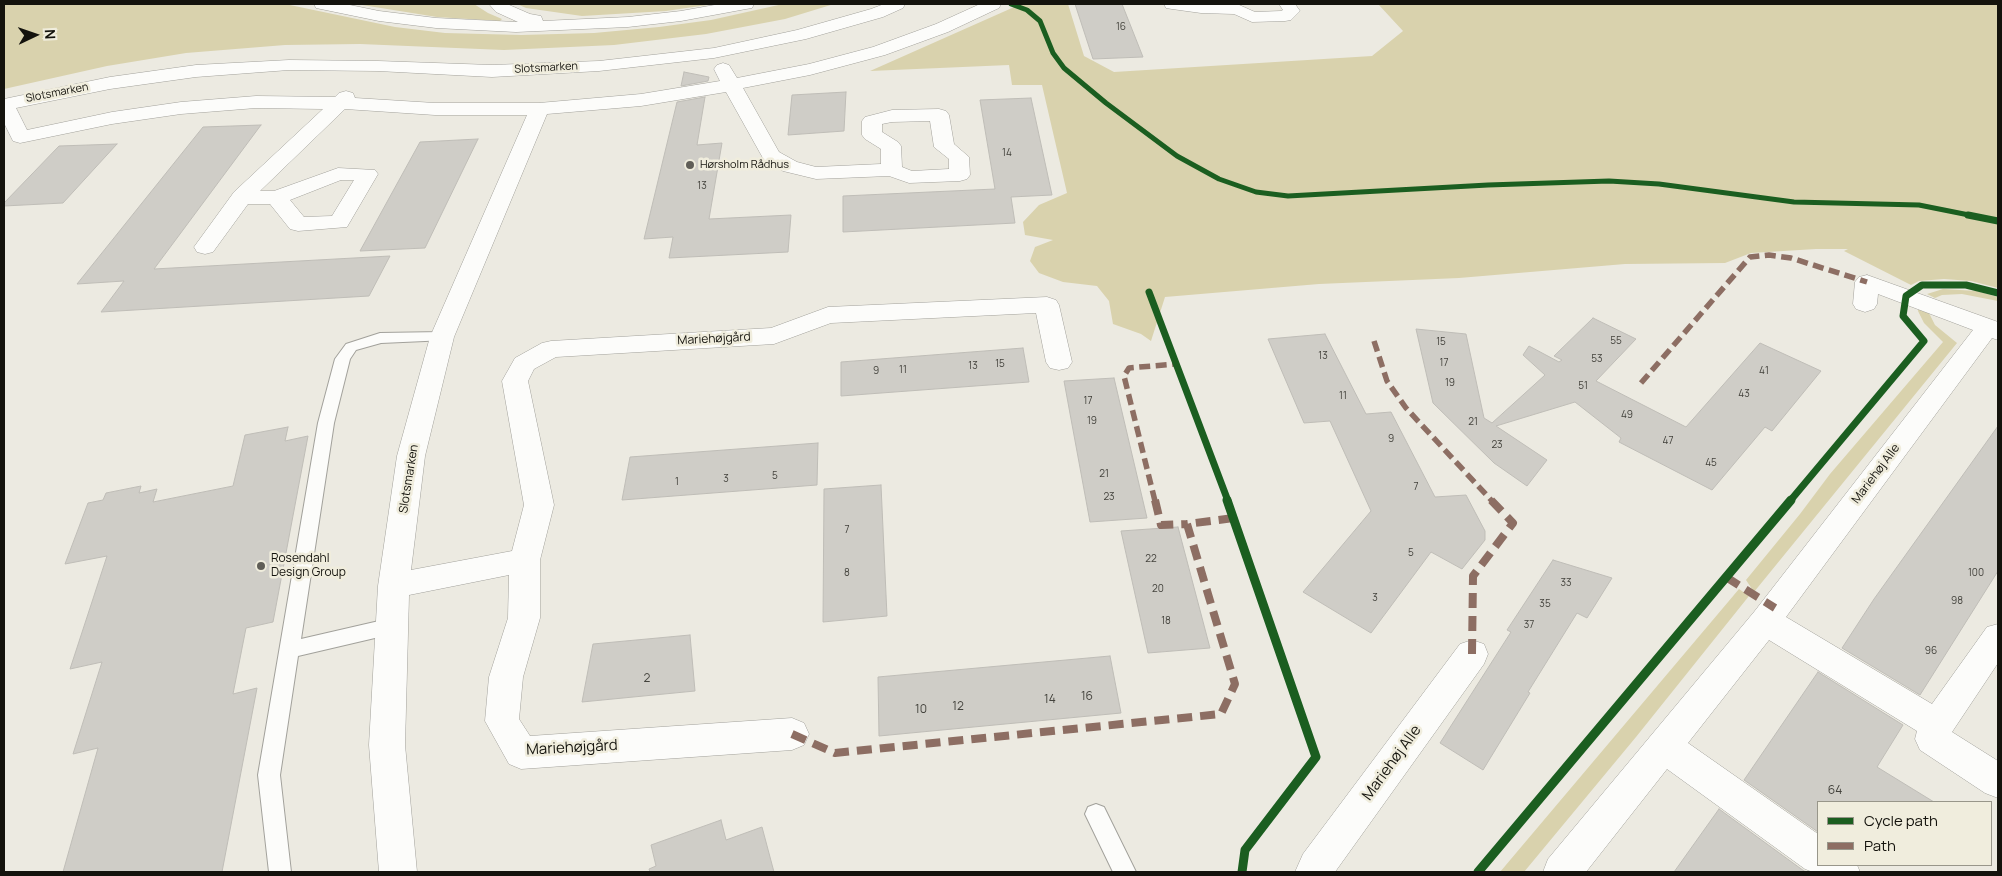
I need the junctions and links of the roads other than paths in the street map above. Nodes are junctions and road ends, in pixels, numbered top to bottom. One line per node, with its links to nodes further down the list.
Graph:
1 (322, 4): 9 (main road)
2 (497, 4): 9 (main road)
3 (746, 4): 9 (main road)
4 (897, 4): 10 (main road, Slotsmarken)
5 (993, 4): 12 (main road, Slotsmarken)
6 (1172, 4): 8 (main road)
7 (1287, 4): 8 (main road)
8 (1236, 6)
9 (571, 25)
10 (714, 53): 11 (main road, Slotsmarken); 12 (main road)
11 (378, 66): 13 (main road); 13 (main road, Slotsmarken)
12 (732, 85): 14 (main road, Slotsmarken); 15 (main road)
13 (340, 103): 14 (main road, Slotsmarken); 16 (main road)
14 (539, 109): 21 (main road, Slotsmarken)
15 (892, 170): 15 (main road)
16 (242, 197): 17 (main road); 18 (main road)
17 (276, 198)
18 (205, 247)
19 (1865, 304): 20 (main road, Mariehøj Alle)
20 (1993, 329): 25 (main road, Mariehøj Alle)
21 (442, 337): 24 (main road, Slotsmarken); 28 (lane)
22 (1058, 362): 23 (main road, Mariehøjgård)
23 (526, 560): 24 (main road); 31 (main road, Mariehøjgård)
24 (394, 586): 26 (main road, Slotsmarken)
25 (1765, 621): 30 (main road); 32 (main road, Mariehøj Alle)
26 (392, 626): 28 (lane); 37 (main road, Slotsmarken)
27 (1997, 640): 30 (main road)
28 (288, 650): 36 (lane)
29 (1472, 654): 39 (main road, Mariehøj Alle)
30 (1937, 725): 33 (main road)
31 (792, 734)
32 (1664, 746): 35 (main road); 40 (main road, Mariehøj Alle)
33 (1998, 781)
34 (1096, 814): 38 (lane)
35 (1817, 855)
36 (280, 872)
37 (398, 872)
38 (1125, 872)
39 (1314, 872)
40 (1562, 872)

